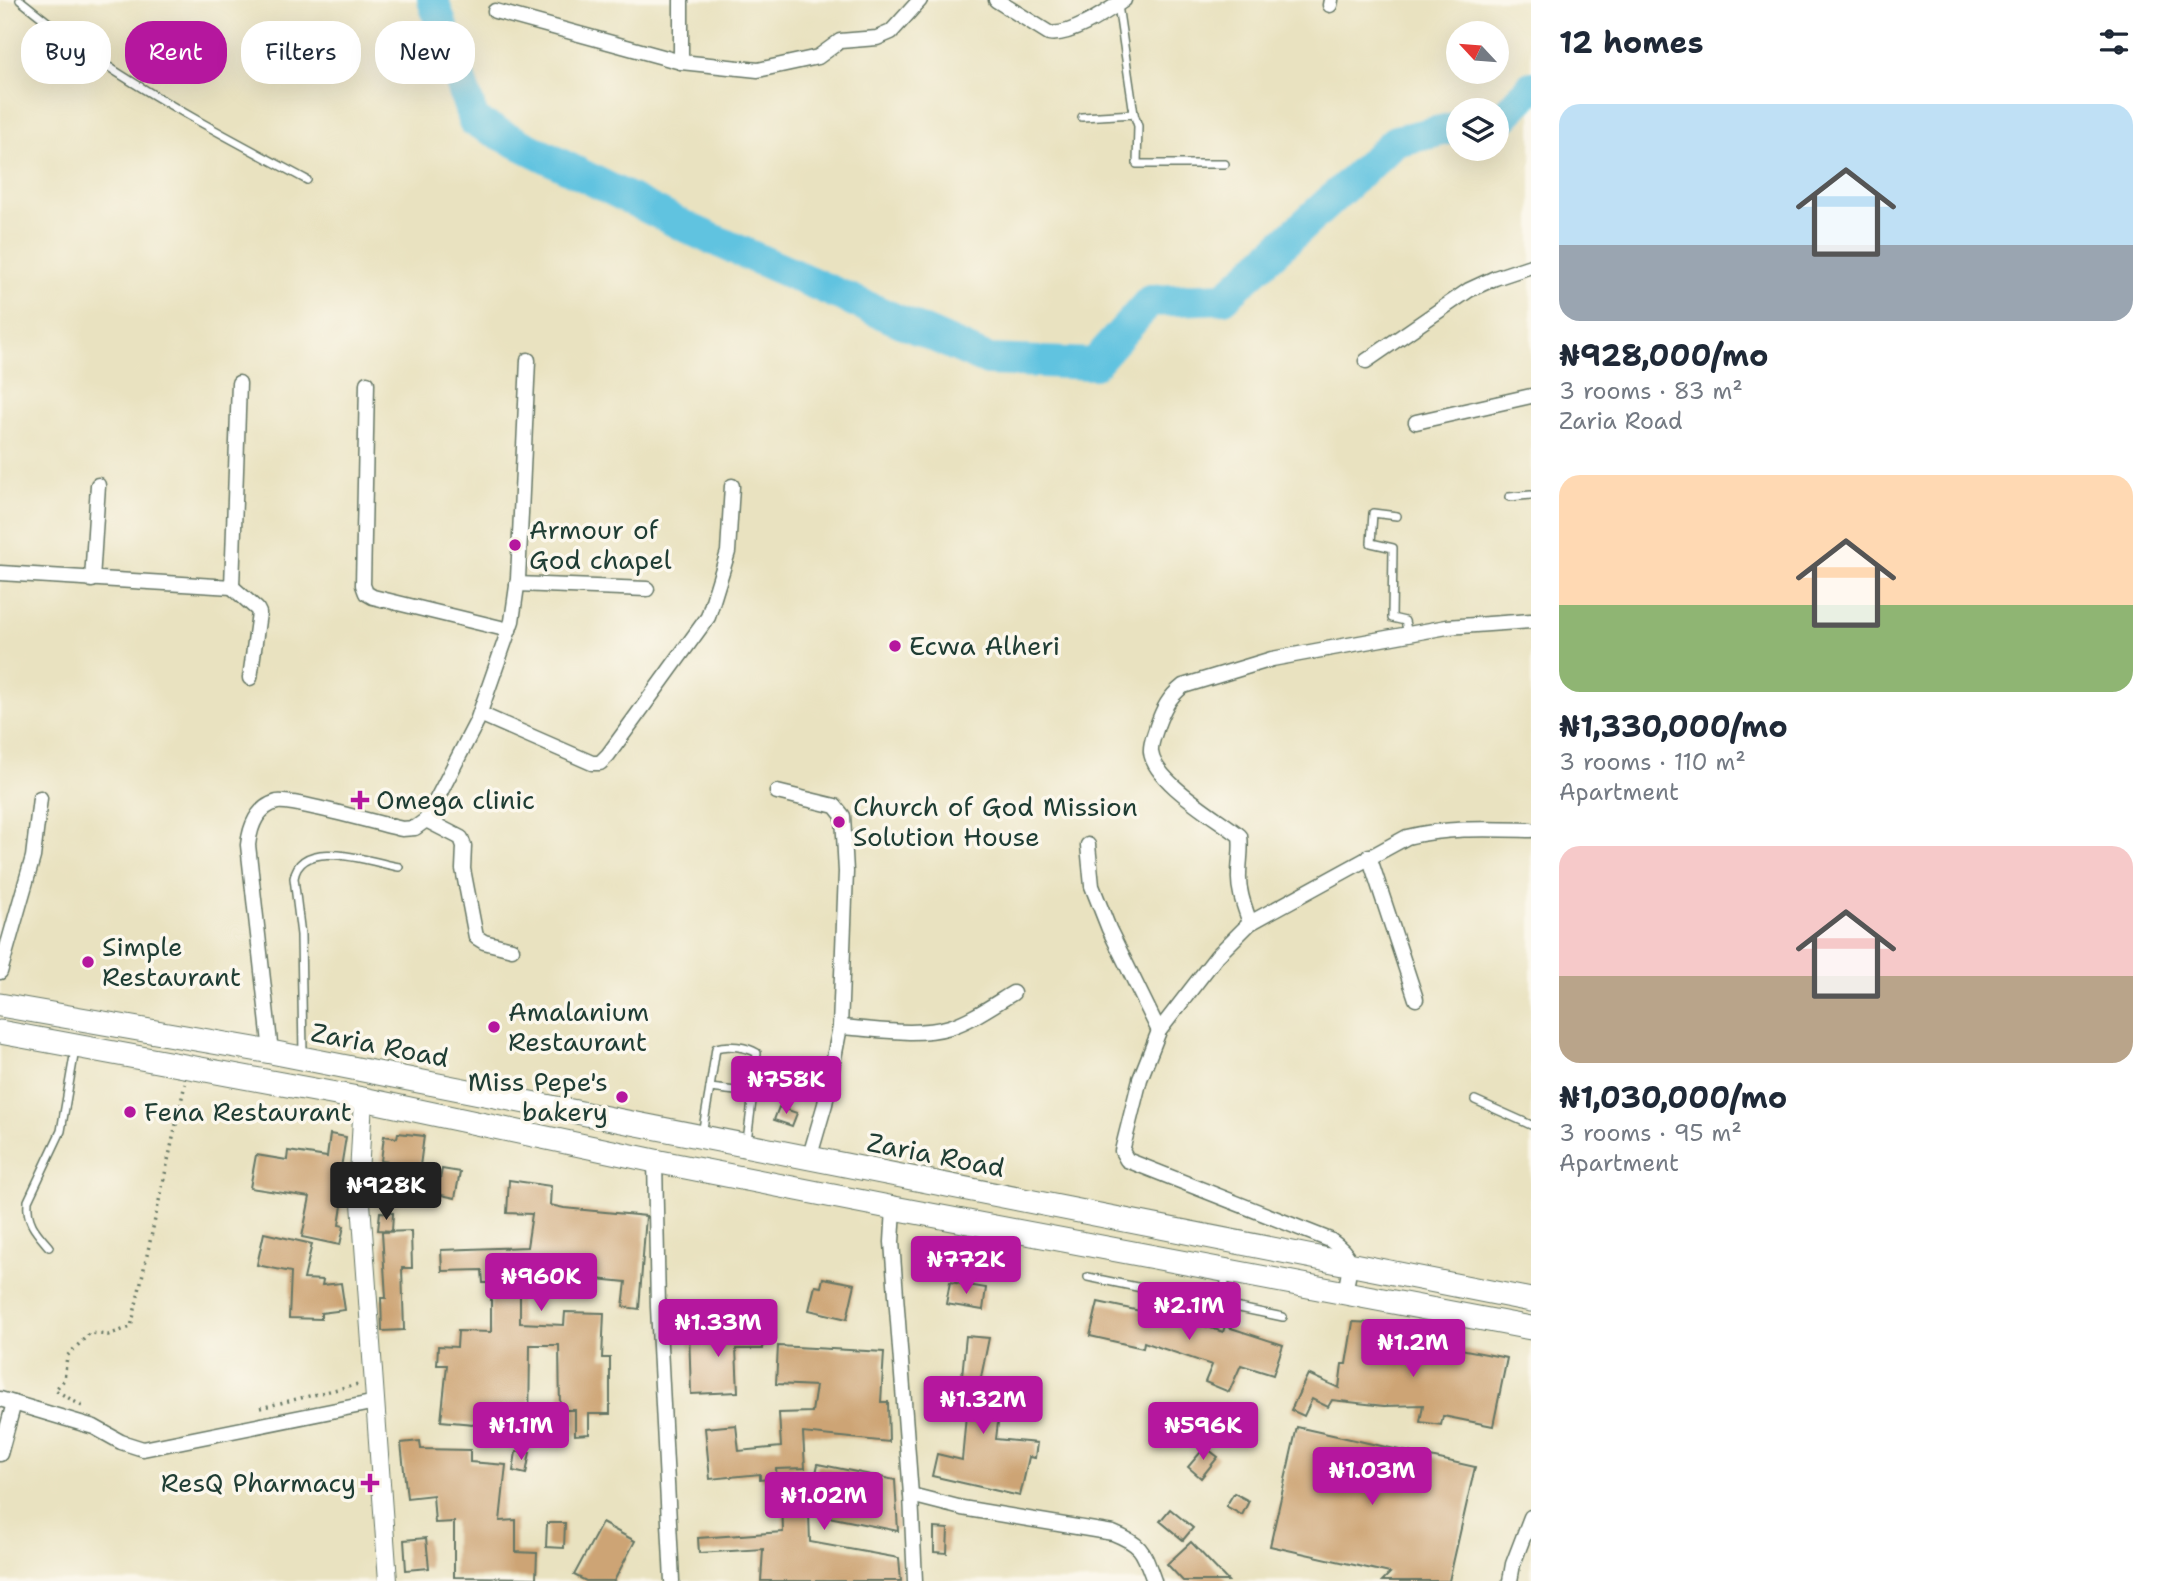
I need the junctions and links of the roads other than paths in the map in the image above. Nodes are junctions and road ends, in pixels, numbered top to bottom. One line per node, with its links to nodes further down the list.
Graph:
1 (20, 0): 11 (lane)
2 (681, 0): 7 (street)
3 (920, 0): 7 (street)
4 (996, 0): 5 (street)
5 (1121, 2): 8 (lane)
6 (495, 11): 7 (street)
7 (681, 62)
8 (1134, 114): 9 (lane); 10 (lane)
9 (1082, 117)
10 (1225, 164)
11 (307, 180)
12 (1531, 266): 14 (street)
13 (528, 360): 26 (street)
14 (1366, 361)
15 (239, 383): 27 (street)
16 (367, 383): 30 (street)
17 (1531, 396): 18 (street)
18 (1416, 422)
19 (98, 485): 25 (street)
20 (732, 486): 33 (street)
21 (1531, 495): 22 (lane)
22 (1509, 497)
23 (1397, 516): 31 (lane)
24 (0, 573): 25 (street)
25 (92, 580): 27 (street)
26 (517, 584): 28 (street); 30 (street)
27 (232, 587): 32 (street)
28 (647, 589)
29 (1531, 621): 31 (street)
30 (509, 630): 33 (street)
31 (1408, 635): 41 (street)
32 (250, 678)
33 (480, 714): 36 (street)
34 (777, 792): 47 (street)
35 (40, 798): 43 (street)
36 (426, 820): 42 (street); 51 (street)
37 (1531, 830): 39 (street)
38 (1088, 845): 48 (street)
39 (1368, 856): 41 (street); 45 (street)
40 (400, 867): 52 (lane)
41 (1250, 923): 48 (street)
42 (512, 949)
43 (0, 972)
44 (1013, 993): 47 (street)
45 (1416, 999)
46 (0, 1005): 51 (highway, Zaria Road)
47 (840, 1027): 60 (street)
48 (1159, 1031): 65 (street)
49 (0, 1032): 50 (highway)
50 (75, 1046): 55 (highway); 64 (lane)
51 (271, 1052): 52 (highway, Zaria Road)
52 (303, 1058): 58 (highway, Zaria Road)
53 (710, 1088): 54 (lane); 54 (lane); 58 (lane)
54 (753, 1093): 59 (lane)
55 (363, 1100): 61 (highway); 74 (street)
56 (1475, 1100): 57 (lane)
57 (1531, 1125)
58 (701, 1138): 59 (highway, Zaria Road)
59 (757, 1149): 60 (highway, Zaria Road); 62 (highway)
60 (809, 1159): 65 (highway, Zaria Road)
61 (655, 1161): 62 (highway); 79 (street)
62 (764, 1183): 63 (highway)
63 (894, 1208): 66 (highway); 76 (street)
64 (49, 1247)
65 (1350, 1264): 68 (street); 69 (highway, Zaria Road)
66 (1228, 1271): 68 (highway); 70 (lane)
67 (1088, 1277): 70 (lane)
68 (1345, 1293): 72 (highway)
69 (1531, 1300)
70 (1220, 1304): 71 (lane)
71 (1283, 1317)
72 (1531, 1328)
73 (7, 1401): 74 (street); 75 (street)
74 (376, 1402): 78 (street)
75 (0, 1454)
76 (911, 1495): 80 (street); 81 (street)
77 (1531, 1517): 82 (street)
78 (388, 1581)
79 (672, 1581)
80 (915, 1581)
81 (1154, 1581)
82 (1510, 1581)

